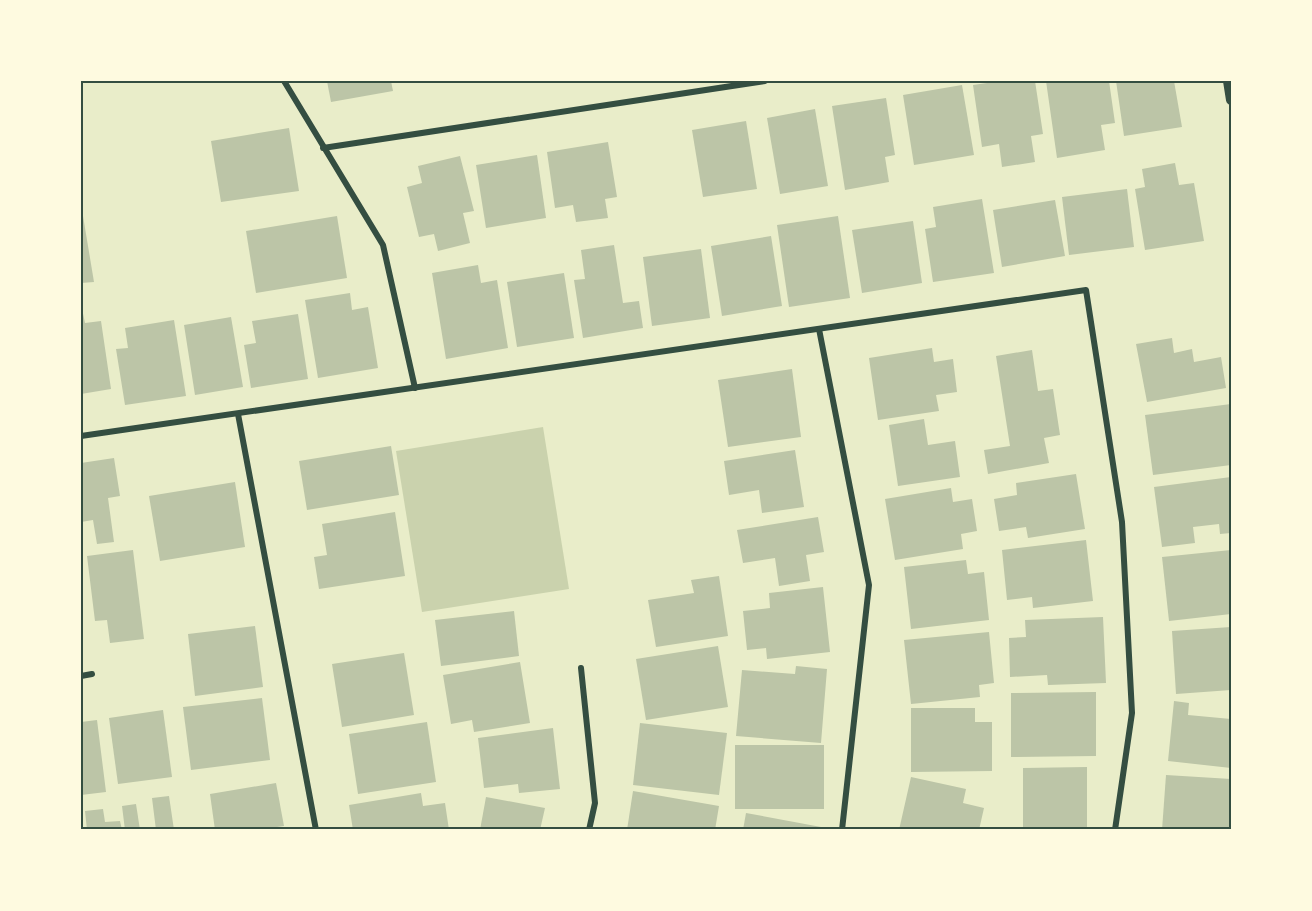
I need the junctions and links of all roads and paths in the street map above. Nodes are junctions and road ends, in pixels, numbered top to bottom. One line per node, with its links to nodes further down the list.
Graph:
1 (284, 81): 5 (street)
2 (765, 81): 5 (street)
3 (1228, 81): 4 (street)
4 (1231, 100)
5 (323, 148): 7 (street)
6 (819, 329): 7 (street); 15 (street); 16 (street)
7 (415, 388): 8 (street)
8 (238, 414): 9 (street); 13 (street)
9 (81, 436)
10 (581, 668): 14 (street)
11 (92, 674): 12 (street)
12 (81, 676)
13 (316, 830)
14 (589, 830)
15 (842, 830)
16 (1115, 830)

